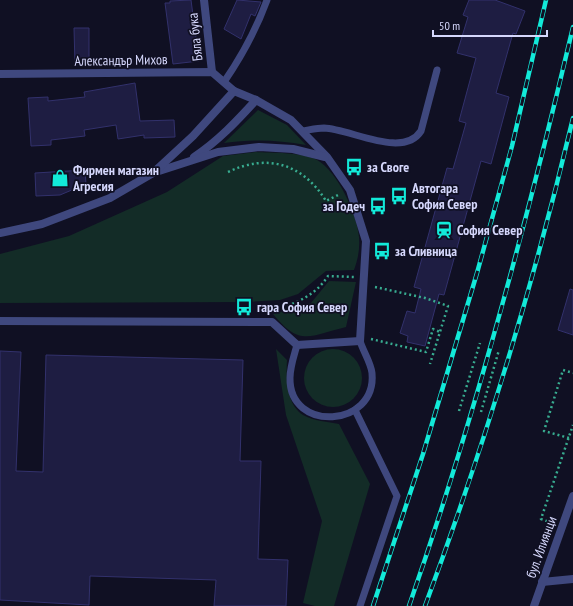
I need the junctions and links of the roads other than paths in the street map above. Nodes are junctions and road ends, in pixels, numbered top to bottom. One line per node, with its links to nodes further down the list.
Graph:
1 (204, 0): 4 (street, Бяла бука)
2 (267, 0): 6 (lane)
3 (437, 70): 9 (lane)
4 (212, 72): 5 (street, Александър Михов); 6 (street)
5 (0, 74)
6 (224, 82): 7 (street)
7 (234, 91): 8 (street); 12 (street)
8 (256, 100): 9 (street); 11 (street)
9 (302, 131): 10 (street)
10 (326, 157): 11 (street); 15 (street)
11 (185, 163): 12 (street)
12 (153, 173): 13 (street)
13 (0, 233)
14 (0, 321): 16 (street)
15 (360, 342): 16 (street); 17 (lane)
16 (297, 345): 17 (lane)
17 (355, 410): 21 (lane)
18 (573, 496): 20 (street, бул. Илиянци)
19 (573, 579): 20 (street)
20 (542, 582): 22 (street, бул. Илиянци)
21 (360, 606)
22 (534, 606)

